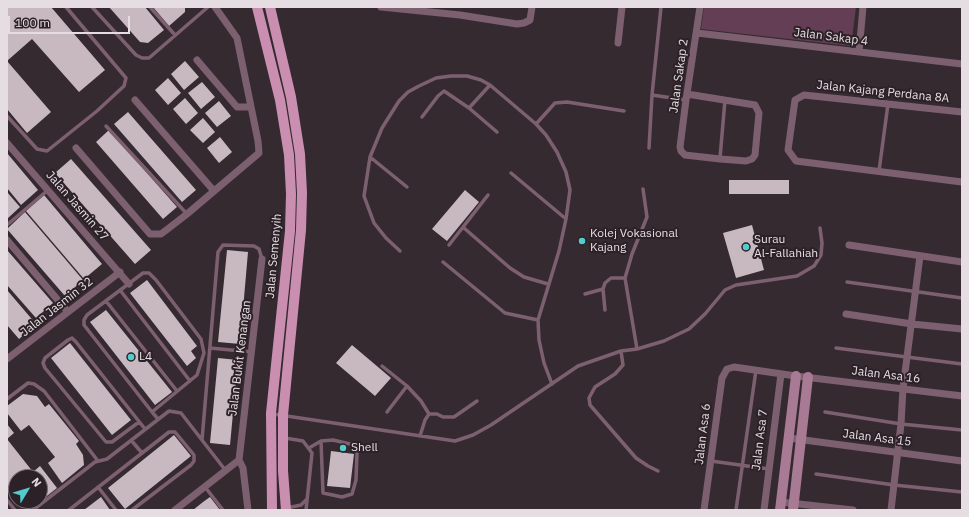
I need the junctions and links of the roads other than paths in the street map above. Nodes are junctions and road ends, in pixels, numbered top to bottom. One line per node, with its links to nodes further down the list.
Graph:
1 (66, 7): 34 (lane)
2 (92, 7): 19 (lane)
3 (150, 7): 19 (lane)
4 (215, 7): 30 (street)
5 (253, 7): 17 (lane)
6 (257, 7): 17 (main road, Jalan Semenyih)
7 (270, 7): 109 (main road, Jalan Semenyih)
8 (381, 7): 15 (street)
9 (532, 7): 16 (street)
10 (622, 7): 20 (street)
11 (662, 7): 25 (lane)
12 (700, 7): 18 (street, Jalan Sakap 2)
13 (863, 7): 21 (street)
14 (206, 8): 19 (lane)
15 (393, 8): 16 (street)
16 (461, 11)
17 (264, 32): 107 (main road, Jalan Semenyih)
18 (697, 33): 21 (street, Jalan Sakap 4); 26 (street, Jalan Sakap 2)
19 (175, 35)
20 (618, 43)
21 (859, 52): 23 (street, Jalan Sakap 4)
22 (196, 60): 30 (street)
23 (962, 64)
24 (490, 85): 31 (lane); 36 (lane); 42 (lane)
25 (652, 96): 26 (lane); 41 (lane)
26 (687, 97): 28 (street); 43 (street, Jalan Sakap 2)
27 (135, 100): 50 (street)
28 (725, 100): 43 (lane); 43 (street)
29 (888, 104): 33 (street, Jalan Kajang Perdana 8A); 44 (lane); 44 (street, Jalan Kajang Perdana 8A)
30 (251, 107): 50 (street)
31 (469, 108): 35 (lane); 38 (lane)
32 (624, 111): 36 (lane)
33 (962, 112)
34 (7, 116)
35 (422, 116)
36 (536, 124): 53 (lane)
37 (106, 126): 52 (lane)
38 (497, 132)
39 (7, 143): 49 (street, Jalan Jasmin 27)
40 (76, 148): 52 (street)
41 (649, 148)
42 (370, 157): 47 (lane); 60 (lane)
43 (720, 159)
44 (879, 171): 46 (street)
45 (511, 173): 53 (lane)
46 (962, 182)
47 (407, 187)
48 (643, 189): 66 (lane)
49 (48, 190): 54 (lane); 65 (street, Jalan Jasmin 27)
50 (214, 191): 52 (street)
51 (488, 195): 55 (lane)
52 (187, 214)
53 (566, 219): 69 (lane)
54 (7, 225)
55 (464, 228): 58 (lane); 69 (lane)
56 (820, 228): 84 (lane)
57 (7, 240): 77 (street)
58 (449, 245)
59 (849, 245): 61 (street)
60 (400, 251)
61 (920, 256): 64 (street); 72 (street)
62 (262, 259): 82 (lane); 86 (street, Jalan Bukit Kenangan)
63 (443, 262): 79 (lane)
64 (962, 262)
65 (120, 272): 68 (street, Jalan Jasmin 27); 77 (street, Jalan Jasmin 32)
66 (625, 278): 70 (lane); 84 (lane)
67 (847, 282): 72 (lane)
68 (129, 284): 71 (lane); 96 (lane)
69 (548, 284): 79 (lane)
70 (603, 289): 73 (lane); 76 (lane)
71 (120, 290): 75 (lane); 96 (lane)
72 (915, 292): 74 (lane); 80 (street)
73 (585, 294)
74 (962, 298)
75 (106, 301): 100 (lane); 104 (lane)
76 (605, 310)
77 (68, 312): 88 (street, Jalan Jasmin 32)
78 (846, 314): 80 (street)
79 (538, 320): 97 (lane)
80 (912, 324): 81 (street); 87 (street)
81 (962, 329)
82 (210, 348): 86 (lane); 119 (lane)
83 (836, 348): 87 (lane)
84 (638, 349): 85 (lane)
85 (621, 351): 97 (lane); 132 (lane)
86 (252, 352): 125 (street, Jalan Bukit Kenangan)
87 (907, 357): 89 (lane); 99 (street)
88 (7, 359)
89 (962, 364)
90 (382, 366): 98 (lane)
91 (734, 367): 92 (street, Jalan Asa 16); 127 (street, Jalan Asa 6)
92 (756, 370): 93 (street, Jalan Asa 16); 129 (lane)
93 (781, 374): 94 (street, Jalan Asa 16); 130 (street, Jalan Asa 7)
94 (796, 376): 95 (street, Jalan Asa 16); 117 (street)
95 (808, 377): 99 (street, Jalan Asa 16); 120 (street)
96 (190, 381): 100 (lane)
97 (552, 384): 115 (lane)
98 (407, 386): 105 (lane); 108 (lane)
99 (903, 388): 101 (street, Jalan Asa 16); 112 (street)
100 (177, 391): 104 (lane)
101 (962, 396)
102 (7, 399): 126 (lane)
103 (477, 401): 108 (lane)
104 (152, 412): 110 (lane)
105 (388, 412)
106 (824, 412): 112 (lane)
107 (271, 414): 109 (lane); 151 (main road, Jalan Semenyih)
108 (429, 414): 115 (lane)
109 (283, 415): 115 (lane); 116 (main road, Jalan Semenyih)
110 (158, 419): 113 (lane); 119 (lane)
111 (139, 422): 111 (lane); 113 (lane)
112 (901, 424): 114 (lane); 123 (street)
113 (145, 429): 118 (lane)
114 (962, 430)
115 (420, 436)
116 (282, 437): 122 (lane); 143 (main road, Jalan Semenyih)
117 (788, 438): 120 (street, Jalan Asa 15); 140 (street)
118 (131, 440): 124 (lane); 126 (lane)
119 (202, 440): 131 (lane)
120 (801, 440): 123 (street, Jalan Asa 15); 141 (street)
121 (321, 441): 121 (lane); 122 (lane)
122 (309, 448): 138 (lane)
123 (898, 452): 128 (street, Jalan Asa 15); 134 (street)
124 (142, 453): 135 (lane); 148 (lane)
125 (239, 460): 131 (street); 142 (street)
126 (98, 461): 145 (lane)
127 (711, 461): 129 (lane); 153 (street, Jalan Asa 6)
128 (962, 461)
129 (742, 465): 130 (lane); 154 (lane)
130 (769, 469): 155 (street, Jalan Asa 7)
131 (226, 470): 136 (street)
132 (658, 471)
133 (816, 474): 134 (lane)
134 (894, 485): 137 (lane); 157 (street)
135 (98, 486): 146 (lane); 147 (lane)
136 (206, 487): 149 (street); 150 (lane)
137 (962, 492)
138 (307, 499): 143 (lane); 152 (lane)
139 (7, 500): 144 (lane)
140 (781, 506): 141 (street)
141 (793, 507): 156 (street)
142 (247, 509)
143 (286, 509)
144 (15, 510)
145 (33, 510)
146 (69, 510)
147 (116, 510)
148 (132, 510)
149 (175, 510)
150 (223, 510)
151 (272, 510)
152 (306, 510)
153 (704, 510)
154 (736, 510)
155 (764, 510)
156 (854, 510)
157 (891, 510)

